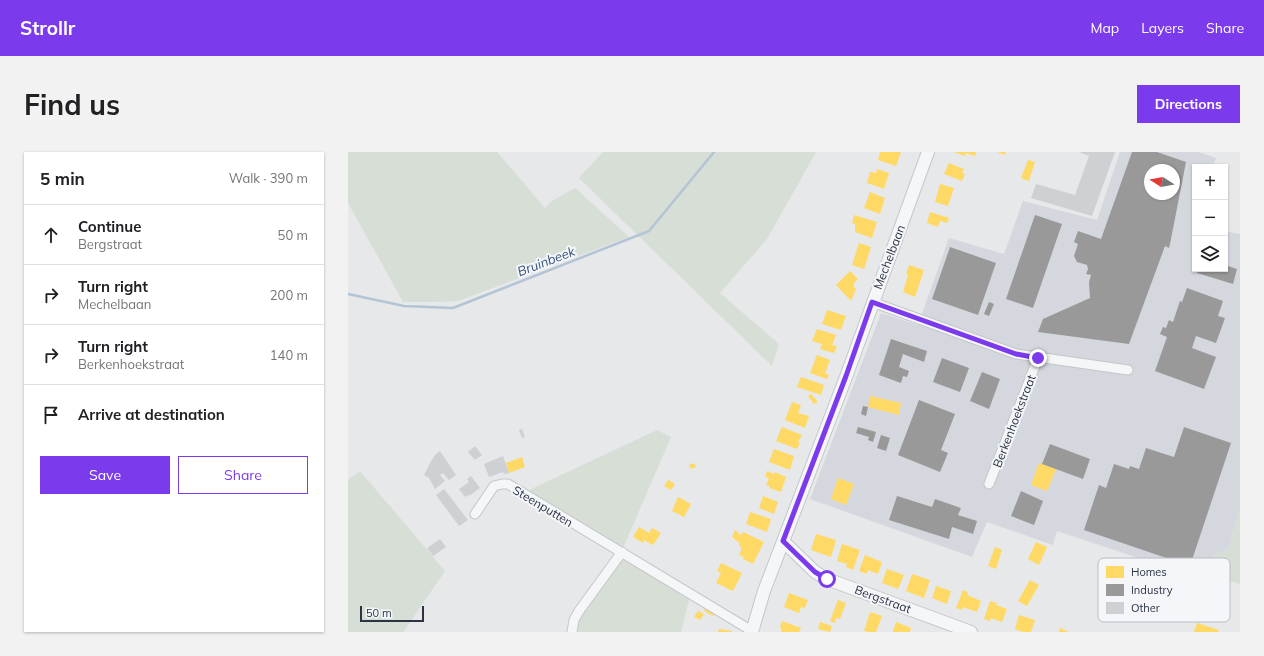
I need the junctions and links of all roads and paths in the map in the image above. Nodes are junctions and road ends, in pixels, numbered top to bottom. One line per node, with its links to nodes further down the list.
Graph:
1 (928, 152): 2 (street, Mechelbaan)
2 (872, 302): 3 (street, Berkenhoekstraat); 7 (street, Mechelbaan)
3 (1038, 358): 4 (street, Berkenhoekstraat); 5 (street, Berkenhoekstraat)
4 (1128, 370)
5 (989, 484)
6 (475, 514): 8 (street, Steenputten)
7 (783, 541): 9 (street, Mechelbaan); 11 (street, Bergstraat)
8 (622, 552): 9 (street, Steenputten); 10 (street)
9 (752, 631)
10 (572, 632)
11 (971, 632)

